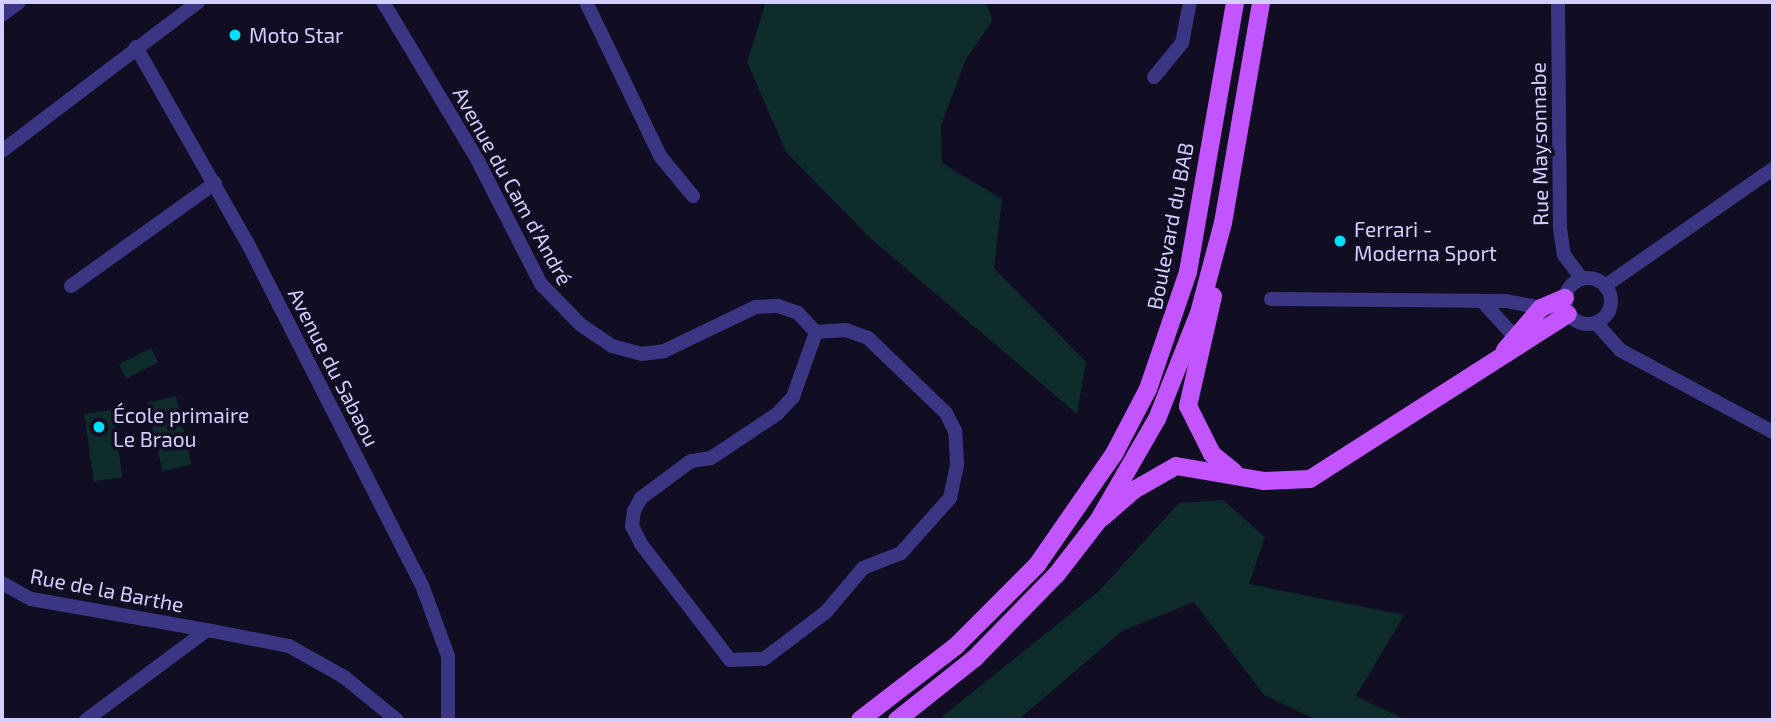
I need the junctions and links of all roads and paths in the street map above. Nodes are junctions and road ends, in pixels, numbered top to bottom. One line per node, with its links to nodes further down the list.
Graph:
1 (19, 2): 9 (street)
2 (198, 2): 10 (street)
3 (383, 2): 25 (street, Avenue du Cam d'André)
4 (586, 2): 15 (street)
5 (1190, 2): 11 (street)
6 (1235, 2): 37 (main road, Boulevard du BAB)
7 (1261, 2): 16 (main road)
8 (1558, 2): 17 (street, Rue Maysonnabe)
9 (2, 15)
10 (136, 47): 12 (street); 14 (street, Avenue du Sabaou)
11 (1154, 77)
12 (2, 151)
13 (1773, 169): 19 (street)
14 (215, 183): 18 (street); 36 (street, Avenue du Sabaou)
15 (693, 196)
16 (1223, 223): 30 (main road); 31 (main road)
17 (1582, 279): 19 (street); 22 (street)
18 (71, 286)
19 (1605, 286): 24 (street)
20 (1271, 299): 21 (street)
21 (1482, 302): 23 (street); 26 (street)
22 (1567, 306): 23 (main road); 24 (street); 27 (main road)
23 (1541, 308): 26 (main road)
24 (1596, 323): 29 (street)
25 (817, 332): 25 (street)
26 (1514, 336): 27 (street); 28 (main road)
27 (1533, 337): 28 (main road)
28 (1499, 358): 30 (main road)
29 (1773, 432)
30 (1237, 474): 31 (main road)
31 (1098, 521): 38 (main road)
32 (2, 583): 33 (street, Rue de la Barthe)
33 (206, 630): 34 (street); 35 (street, Rue de la Barthe)
34 (86, 720)
35 (397, 720)
36 (448, 720)
37 (859, 720)
38 (897, 720)

